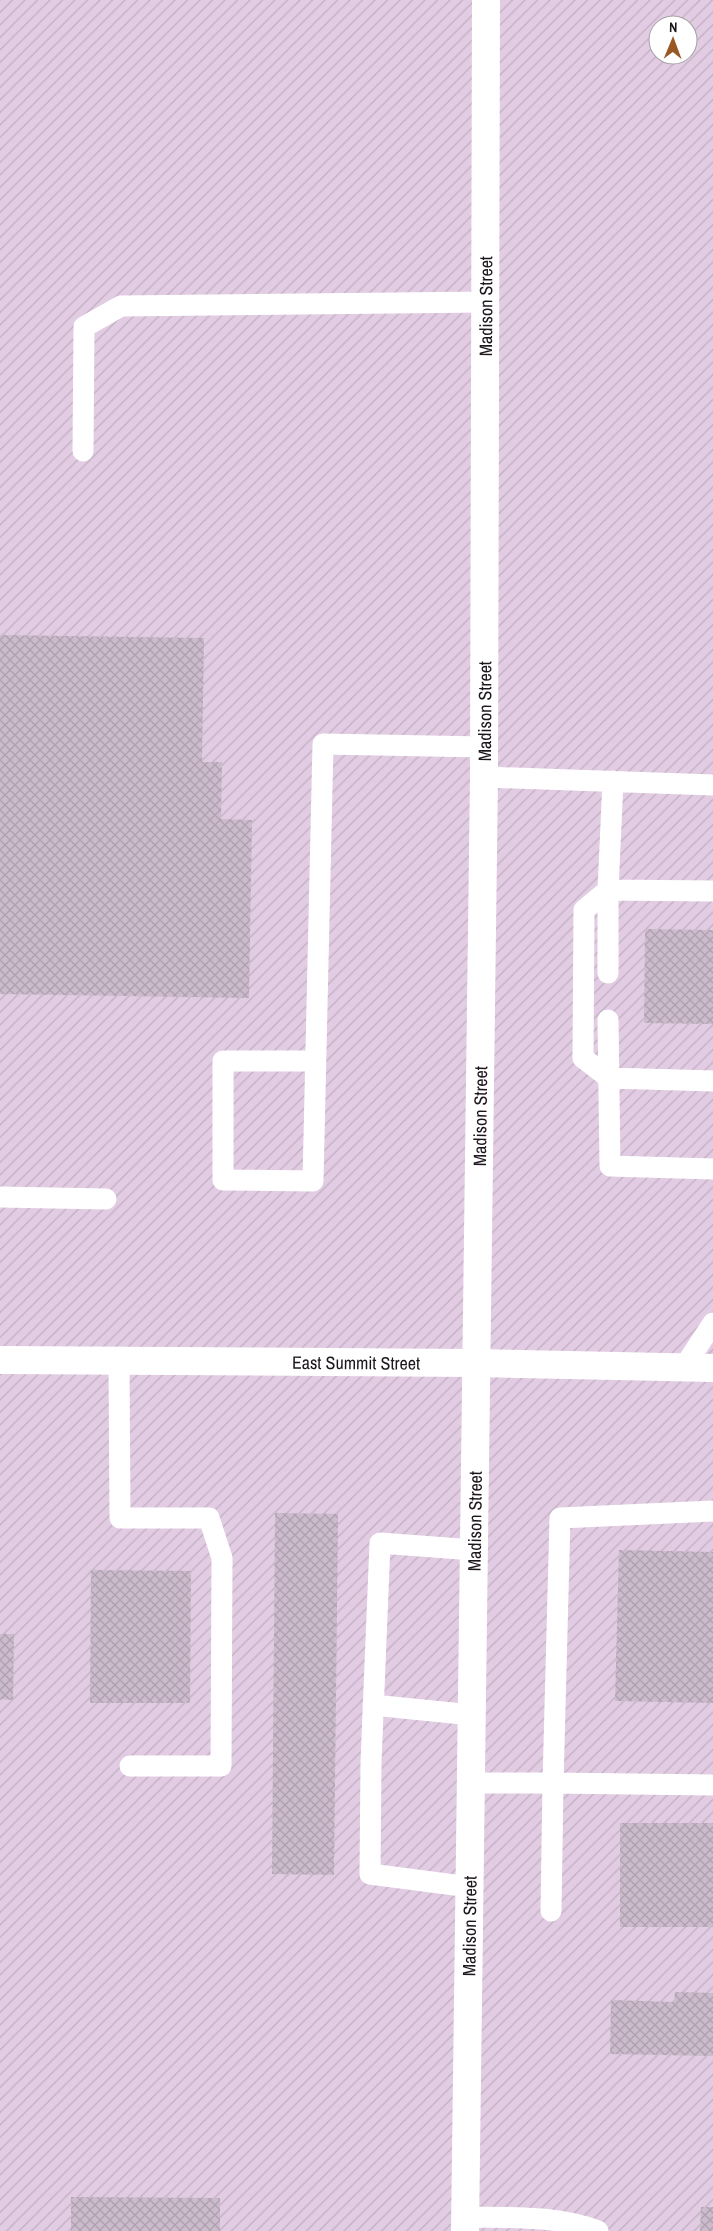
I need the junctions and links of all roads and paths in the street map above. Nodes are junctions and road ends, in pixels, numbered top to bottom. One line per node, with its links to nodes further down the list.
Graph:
1 (486, 0): 2 (street, Madison Street)
2 (486, 302): 3 (lane); 4 (street, Madison Street)
3 (83, 451)
4 (484, 747): 5 (street, Madison Street); 12 (lane)
5 (484, 777): 6 (lane); 21 (street, Madison Street)
6 (613, 781): 7 (lane); 8 (lane)
7 (713, 785)
8 (608, 890): 9 (lane); 10 (lane); 13 (lane)
9 (713, 891)
10 (608, 973)
11 (608, 1020): 13 (lane)
12 (315, 1061): 12 (lane)
13 (610, 1078): 14 (lane); 15 (lane)
14 (713, 1081)
15 (713, 1169)
16 (0, 1197): 17 (lane)
17 (106, 1199)
18 (713, 1323): 22 (lane)
19 (0, 1360): 20 (street, East Summit Street)
20 (119, 1360): 21 (street, East Summit Street); 28 (lane)
21 (477, 1363): 22 (street, East Summit Street); 25 (street, Madison Street)
22 (684, 1367): 23 (street, East Summit Street)
23 (713, 1368)
24 (713, 1512): 30 (lane)
25 (474, 1550): 26 (lane); 27 (street, Madison Street)
26 (373, 1705): 27 (lane); 32 (lane)
27 (472, 1715): 29 (street, Madison Street)
28 (130, 1766)
29 (471, 1783): 30 (lane); 32 (street, Madison Street)
30 (553, 1783): 31 (lane); 33 (lane)
31 (713, 1785)
32 (470, 1887): 34 (street, Madison Street)
33 (552, 1911)
34 (465, 2224): 35 (lane)
35 (598, 2231)

